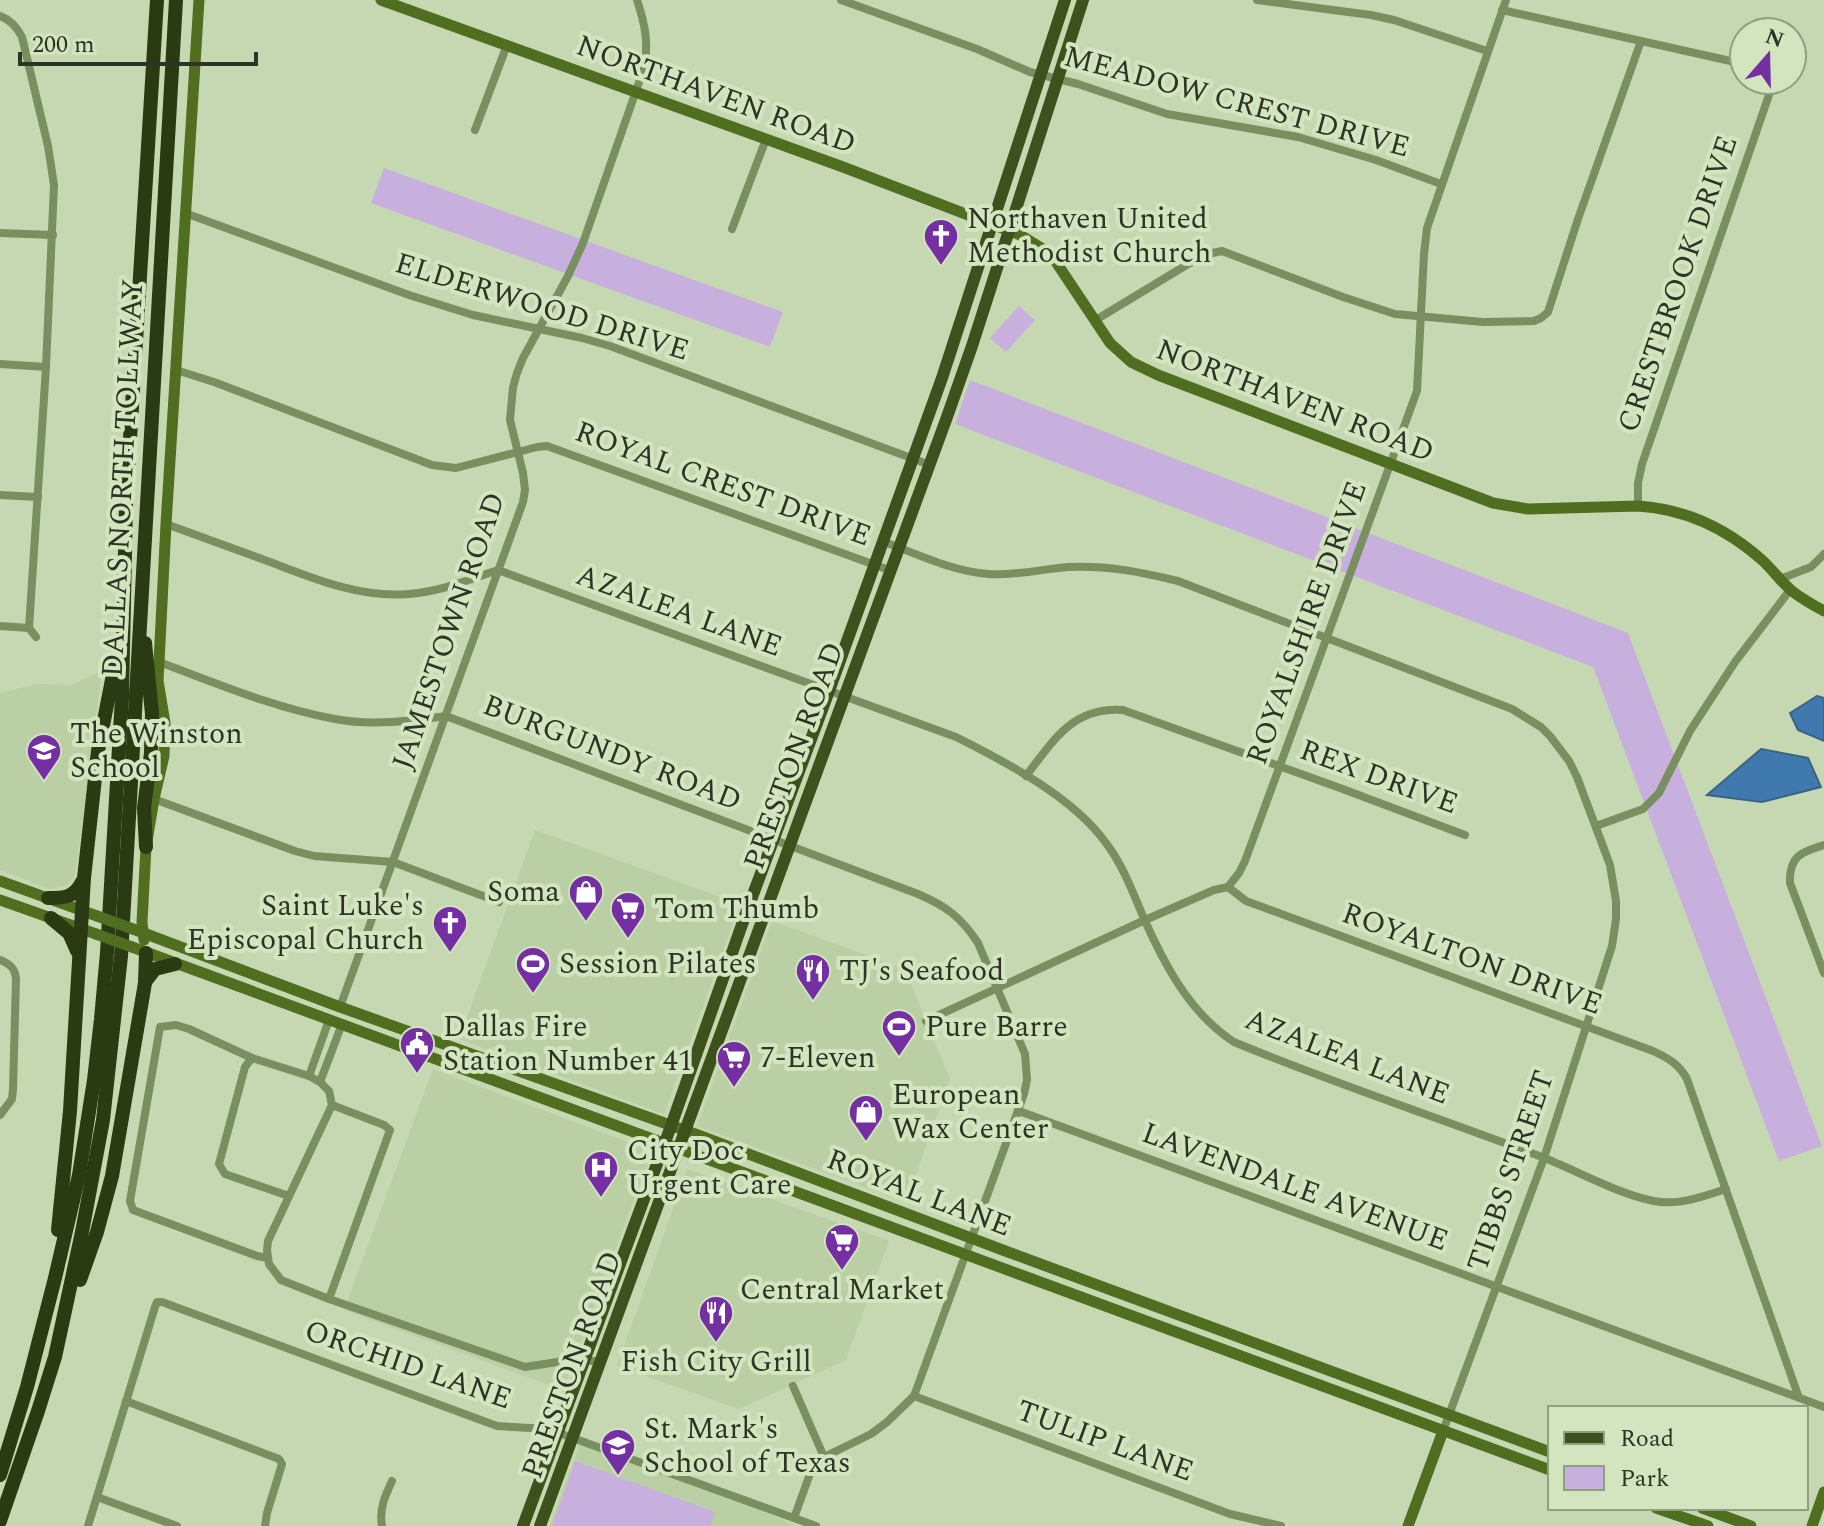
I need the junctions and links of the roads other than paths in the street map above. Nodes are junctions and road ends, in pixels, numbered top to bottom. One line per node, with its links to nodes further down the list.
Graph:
1 (157, 0): 55 (highway, DALLAS NORTH TOLLWAY)
2 (176, 0): 56 (highway, DALLAS NORTH TOLLWAY)
3 (199, 0): 24 (main road)
4 (381, 0): 14 (main road, NORTHAVEN ROAD)
5 (637, 0): 19 (street, JAMESTOWN ROAD)
6 (841, 0): 17 (street, MEADOW CREST DRIVE)
7 (1065, 0): 17 (main road, PRESTON ROAD)
8 (1083, 0): 18 (main road, PRESTON ROAD)
9 (1257, 0): 15 (street)
10 (1506, 0): 11 (street, ROYALSHIRE DRIVE)
11 (1502, 10): 13 (street); 15 (street, ROYALSHIRE DRIVE)
12 (0, 16): 29 (street)
13 (1641, 41): 16 (street); 30 (street)
14 (507, 45): 19 (main road, NORTHAVEN ROAD); 21 (street)
15 (1487, 51): 23 (street, ROYALSHIRE DRIVE)
16 (1728, 60)
17 (1041, 75): 18 (street, MEADOW CREST DRIVE); 25 (main road, PRESTON ROAD)
18 (1057, 79): 23 (street, MEADOW CREST DRIVE); 27 (main road, PRESTON ROAD)
19 (637, 92): 22 (main road, NORTHAVEN ROAD); 32 (street, JAMESTOWN ROAD)
20 (1769, 96): 44 (street, CRESTBROOK DRIVE)
21 (475, 130)
22 (766, 139): 25 (main road, NORTHAVEN ROAD); 26 (street)
23 (1441, 184): 30 (street, ROYALSHIRE DRIVE)
24 (185, 213): 32 (street, ELDERWOOD DRIVE); 35 (main road)
25 (992, 224): 27 (main road, NORTHAVEN ROAD); 36 (main road, PRESTON ROAD)
26 (732, 229)
27 (1009, 230): 31 (main road, NORTHAVEN ROAD); 37 (main road, PRESTON ROAD)
28 (0, 233): 29 (street)
29 (53, 235): 34 (street)
30 (1421, 317): 31 (street); 40 (street, ROYALSHIRE DRIVE)
31 (1094, 321): 40 (main road, NORTHAVEN ROAD)
32 (538, 329): 38 (street, JAMESTOWN ROAD); 39 (street, ELDERWOOD DRIVE)
33 (0, 364): 34 (street)
34 (46, 367): 43 (street)
35 (176, 370): 38 (street, ROYAL CREST DRIVE); 45 (main road)
36 (942, 378): 37 (main road); 39 (main road, PRESTON ROAD)
37 (958, 385): 41 (main road, PRESTON ROAD)
38 (518, 452): 49 (street, ROYAL CREST DRIVE); 50 (street, JAMESTOWN ROAD)
39 (913, 459): 41 (street, ELDERWOOD DRIVE); 46 (main road, PRESTON ROAD)
40 (1390, 463): 44 (main road, NORTHAVEN ROAD); 60 (street, ROYALSHIRE DRIVE)
41 (930, 465): 47 (main road, PRESTON ROAD)
42 (0, 495): 43 (street)
43 (38, 497): 58 (street)
44 (1638, 506): 52 (main road, NORTHAVEN ROAD)
45 (166, 524): 50 (street); 61 (main road)
46 (882, 541): 47 (street, ROYAL CREST DRIVE); 49 (main road, PRESTON ROAD)
47 (898, 547): 51 (main road, PRESTON ROAD); 60 (street, ROYAL CREST DRIVE)
48 (1824, 554): 52 (street)
49 (874, 564): 51 (street, ROYAL CREST DRIVE); 62 (main road, PRESTON ROAD)
50 (498, 570): 62 (street, AZALEA LANE); 64 (street, JAMESTOWN ROAD)
51 (889, 570): 63 (main road, PRESTON ROAD)
52 (1780, 579): 53 (main road, NORTHAVEN ROAD)
53 (1790, 590): 54 (main road, NORTHAVEN ROAD); 68 (street)
54 (1824, 611)
55 (124, 617): 75 (highway); 124 (highway, DALLAS NORTH TOLLWAY)
56 (141, 619): 73 (highway); 132 (highway, DALLAS NORTH TOLLWAY)
57 (0, 626): 58 (street)
58 (29, 628): 59 (street)
59 (36, 637)
60 (1327, 637): 65 (street, ROYALSHIRE DRIVE); 68 (street, ROYAL CREST DRIVE)
61 (159, 662): 64 (street, BURGUNDY ROAD); 67 (main road)
62 (829, 691): 63 (street, AZALEA LANE); 70 (main road, PRESTON ROAD)
63 (844, 697): 66 (street, AZALEA LANE); 71 (main road, PRESTON ROAD)
64 (446, 716): 70 (street, BURGUNDY ROAD); 74 (street, JAMESTOWN ROAD)
65 (1281, 766): 66 (street, REX DRIVE); 69 (street, REX DRIVE); 77 (street, ROYALSHIRE DRIVE)
66 (1026, 776): 84 (street, AZALEA LANE)
67 (154, 799): 73 (main road); 74 (street)
68 (1596, 826): 101 (street, TIBBS STREET)
69 (1465, 835)
70 (773, 839): 71 (street, BURGUNDY ROAD); 82 (main road, PRESTON ROAD)
71 (789, 845): 85 (main road, PRESTON ROAD); 96 (street, BURGUNDY ROAD)
72 (1824, 845): 92 (street)
73 (146, 847): 87 (main road)
74 (393, 862): 80 (street); 97 (street, JAMESTOWN ROAD)
75 (84, 878): 78 (highway); 81 (highway)
76 (0, 881): 78 (main road, ROYAL LANE)
77 (1228, 887): 84 (street); 101 (street, ROYALTON DRIVE)
78 (48, 898): 81 (main road, ROYAL LANE)
79 (0, 900): 83 (main road, ROYAL LANE)
80 (499, 902)
81 (81, 909): 86 (highway); 87 (main road, ROYAL LANE, bridge)
82 (745, 916): 85 (main road); 93 (main road, PRESTON ROAD)
83 (51, 918): 86 (main road, ROYAL LANE); 89 (highway)
84 (1145, 920): 96 (street); 118 (street, AZALEA LANE)
85 (760, 922): 95 (main road, PRESTON ROAD)
86 (80, 928): 88 (main road, ROYAL LANE, bridge); 89 (highway)
87 (138, 931): 88 (main road); 97 (main road, ROYAL LANE)
88 (146, 953): 91 (main road, ROYAL LANE); 94 (highway)
89 (78, 955): 124 (highway)
90 (0, 960): 113 (street)
91 (175, 964): 94 (highway); 98 (main road, ROYAL LANE)
92 (1824, 973)
93 (722, 981): 95 (main road); 114 (main road, PRESTON ROAD)
94 (145, 983): 132 (highway)
95 (738, 984): 115 (main road, PRESTON ROAD)
96 (996, 989): 99 (street); 112 (street, BURGUNDY ROAD)
97 (340, 1007): 98 (main road); 100 (main road); 102 (main road, ROYAL LANE)
98 (329, 1020): 100 (main road, ROYAL LANE); 106 (street)
99 (926, 1021)
100 (342, 1024): 103 (main road, ROYAL LANE); 107 (street)
101 (1586, 1027): 118 (street, TIBBS STREET); 119 (street, ROYALTON DRIVE)
102 (417, 1035): 103 (main road); 105 (main road, ROYAL LANE)
103 (412, 1050): 109 (main road, ROYAL LANE)
104 (252, 1058): 106 (street); 120 (street); 123 (street)
105 (519, 1072): 108 (main road, ROYAL LANE); 109 (main road)
106 (309, 1076): 107 (street)
107 (320, 1082): 111 (street)
108 (558, 1086): 110 (main road); 114 (main road, ROYAL LANE)
109 (513, 1089): 110 (main road, ROYAL LANE)
110 (552, 1102): 116 (main road, ROYAL LANE)
111 (332, 1105): 120 (street); 129 (street)
112 (1019, 1111): 121 (street, BURGUNDY ROAD); 127 (street, LAVENDALE AVENUE)
113 (0, 1115)
114 (671, 1126): 115 (main road, ROYAL LANE); 116 (main road, PRESTON ROAD)
115 (685, 1131): 117 (main road, PRESTON ROAD); 121 (main road, ROYAL LANE)
116 (665, 1142): 117 (main road, ROYAL LANE); 126 (main road, PRESTON ROAD)
117 (679, 1148): 122 (main road, ROYAL LANE); 125 (main road, PRESTON ROAD)
118 (1544, 1158): 119 (street, AZALEA LANE); 127 (street, TIBBS STREET)
119 (1726, 1189): 137 (street, ROYALTON DRIVE)
120 (289, 1196): 123 (street)
121 (972, 1239): 122 (street, BURGUNDY ROAD); 130 (main road, ROYAL LANE)
122 (967, 1254): 131 (main road, ROYAL LANE); 136 (street, BURGUNDY ROAD)
123 (268, 1258): 129 (street)
124 (55, 1278): 147 (highway, DALLAS NORTH TOLLWAY)
125 (630, 1281): 126 (main road); 128 (main road, PRESTON ROAD)
126 (613, 1282): 128 (main road); 133 (main road, PRESTON ROAD)
127 (1497, 1287): 137 (street, LAVENDALE AVENUE); 140 (street, TIBBS STREET)
128 (625, 1295): 134 (main road, PRESTON ROAD)
129 (329, 1299): 133 (street)
130 (1200, 1322): 131 (main road); 140 (main road, ROYAL LANE)
131 (1194, 1338): 141 (main road, ROYAL LANE)
132 (59, 1341): 154 (highway, DALLAS NORTH TOLLWAY)
133 (584, 1360): 134 (street); 142 (main road, PRESTON ROAD)
134 (601, 1361): 143 (main road, PRESTON ROAD)
135 (793, 1386): 145 (street)
136 (914, 1396): 145 (street); 162 (street, TULIP LANE)
137 (1799, 1398): 139 (street, LAVENDALE AVENUE)
138 (126, 1401): 142 (street, ORCHID LANE); 150 (street); 157 (street)
139 (1824, 1407)
140 (1449, 1414): 141 (street, TIBBS STREET); 144 (main road, ROYAL LANE)
141 (1443, 1431): 146 (main road, ROYAL LANE); 163 (main road, TIBBS STREET)
142 (558, 1432): 143 (street, ORCHID LANE); 159 (main road, PRESTON ROAD)
143 (573, 1437): 153 (street, ORCHID LANE); 160 (main road, PRESTON ROAD)
144 (1548, 1451)
145 (824, 1457): 153 (street)
146 (1548, 1469)
147 (0, 1475)
148 (392, 1481): 158 (street)
149 (1824, 1492): 166 (main road)
150 (97, 1497): 155 (street); 156 (street)
151 (1662, 1510): 164 (main road)
152 (1707, 1510): 165 (main road)
153 (794, 1518): 161 (street, ORCHID LANE)
154 (0, 1521)
155 (88, 1526)
156 (177, 1526)
157 (265, 1526)
158 (382, 1526)
159 (523, 1526)
160 (540, 1526)
161 (816, 1526)
162 (1281, 1526)
163 (1408, 1526)
164 (1708, 1526)
165 (1751, 1526)
166 (1812, 1526)

